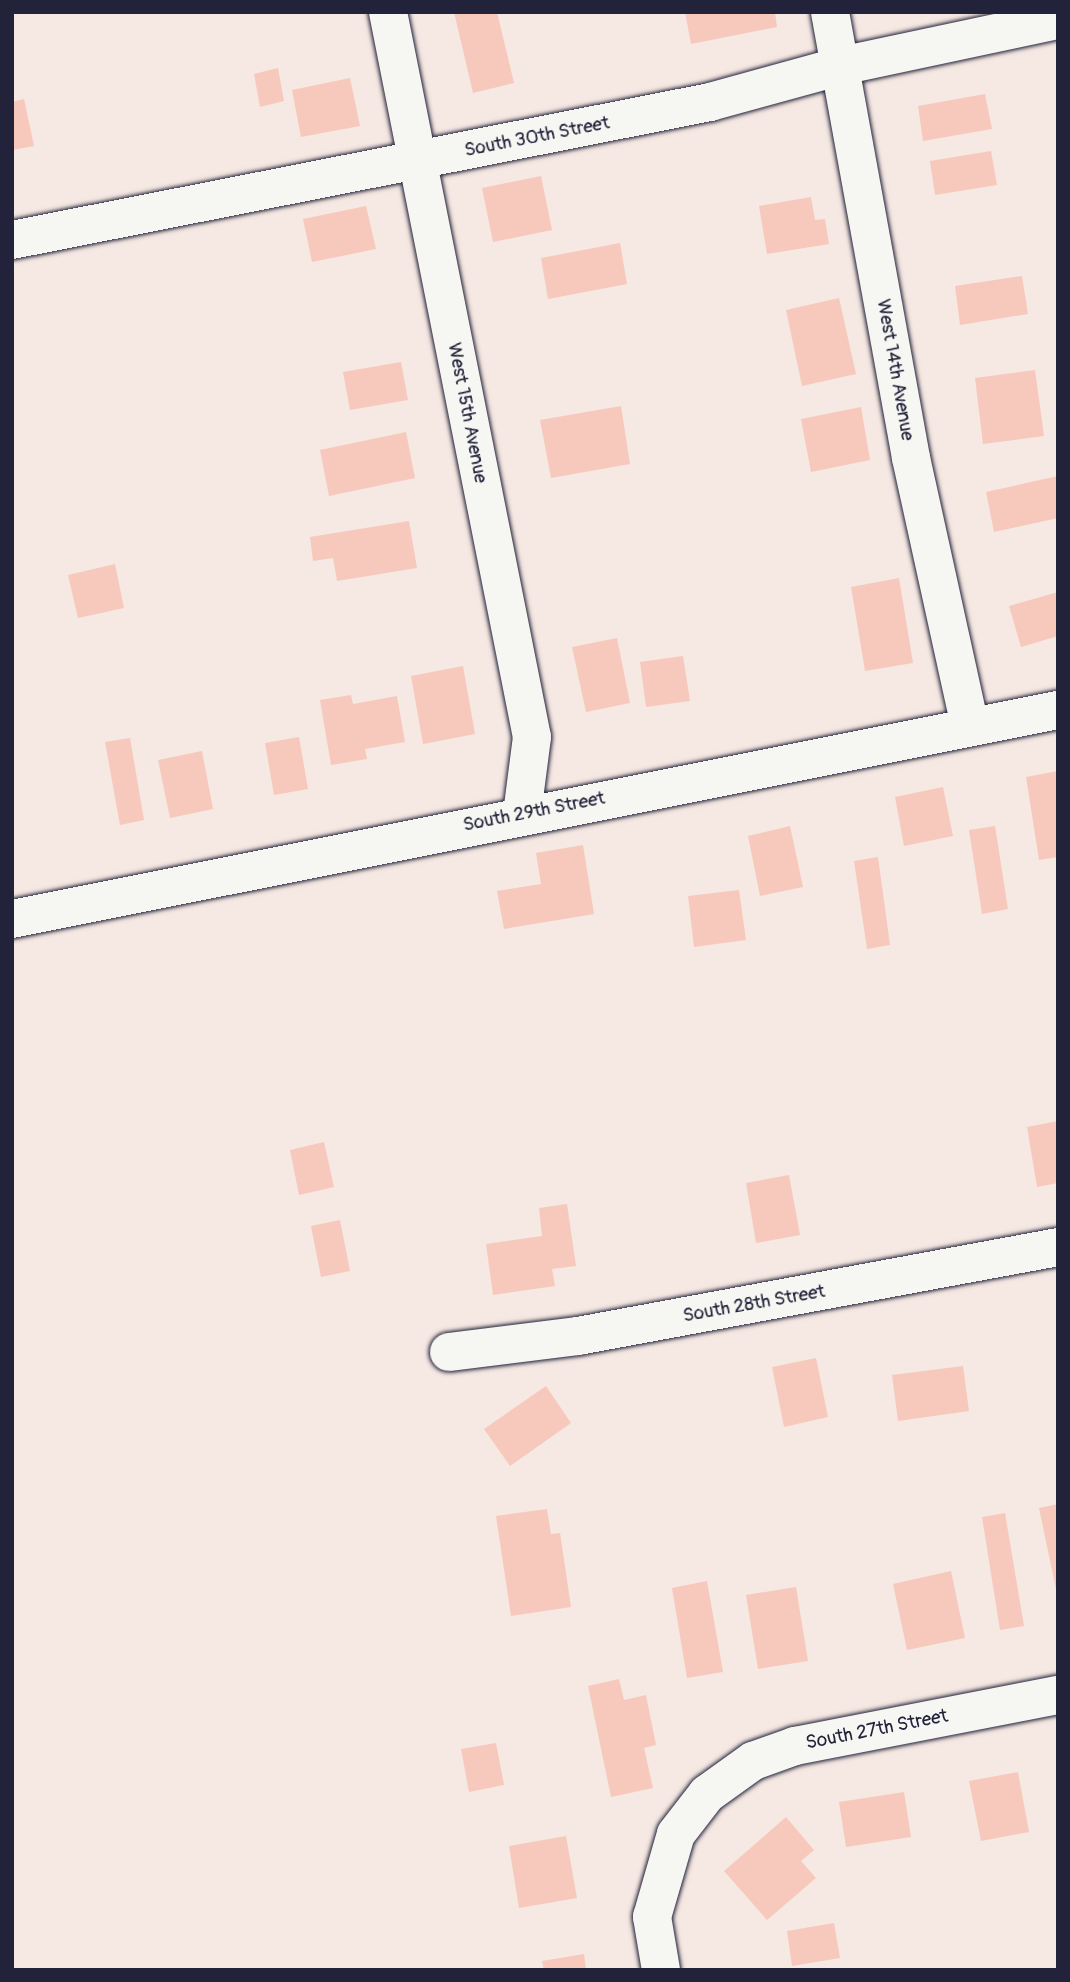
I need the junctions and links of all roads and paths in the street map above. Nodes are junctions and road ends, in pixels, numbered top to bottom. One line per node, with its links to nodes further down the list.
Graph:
1 (388, 12): 5 (street, West 15th Avenue)
2 (830, 12): 4 (street, West 14th Avenue)
3 (1058, 20): 4 (street, South 30th Street)
4 (841, 66): 5 (street, South 30th Street); 8 (street, West 14th Avenue)
5 (417, 160): 6 (street, South 30th Street); 9 (street, West 15th Avenue)
6 (12, 240)
7 (1058, 710): 8 (street, South 29th Street)
8 (970, 727): 9 (street, South 29th Street)
9 (522, 814): 10 (street, South 29th Street)
10 (12, 919)
11 (1058, 1248): 12 (street, South 28th Street)
12 (449, 1352)
13 (1058, 1695): 14 (street, South 27th Street)
14 (660, 1970)

